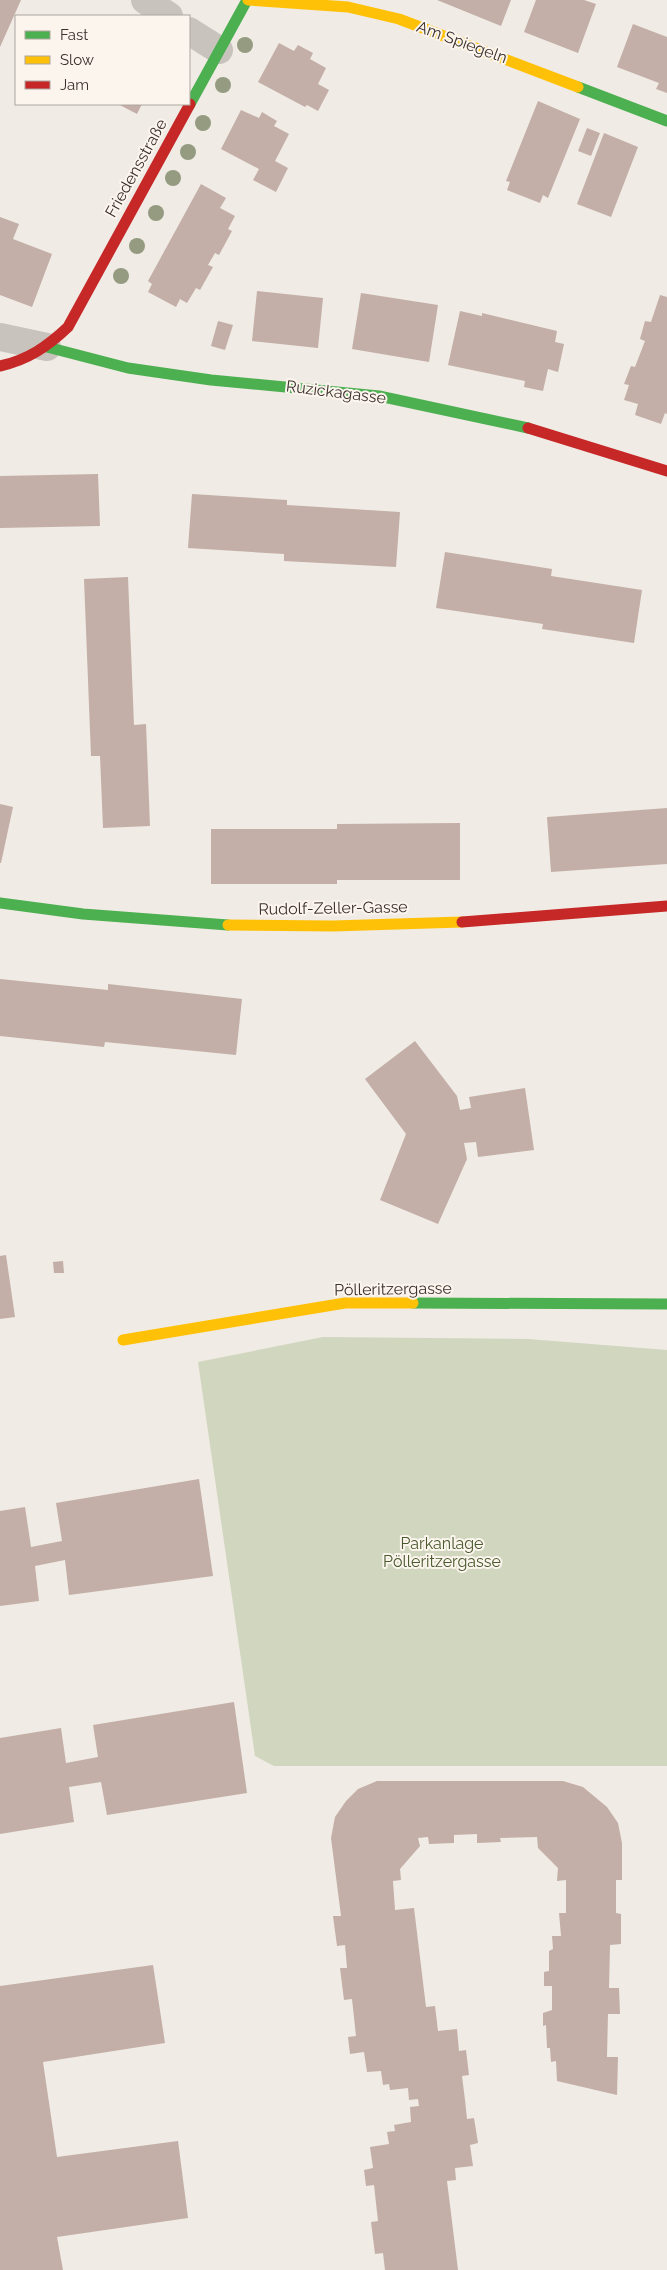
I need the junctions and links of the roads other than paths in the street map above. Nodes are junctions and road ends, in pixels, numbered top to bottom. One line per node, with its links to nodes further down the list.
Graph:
1 (146, 0): 3 (street)
2 (248, 0): 5 (street, Friedensstraße); 8 (street, Am Spiegeln)
3 (168, 15)
4 (190, 32): 5 (street)
5 (219, 50): 6 (street, Friedensstraße)
6 (190, 103)
7 (189, 105): 10 (street, Friedensstraße)
8 (667, 121)
9 (0, 337): 10 (street, Ruzickagasse)
10 (47, 347): 11 (street, Friedensstraße); 12 (street, Ruzickagasse)
11 (0, 366)
12 (667, 471)
13 (0, 903): 14 (street, Rudolf-Zeller-Gasse)
14 (667, 906)
15 (667, 1304): 16 (street, Pölleritzergasse)
16 (123, 1340)

